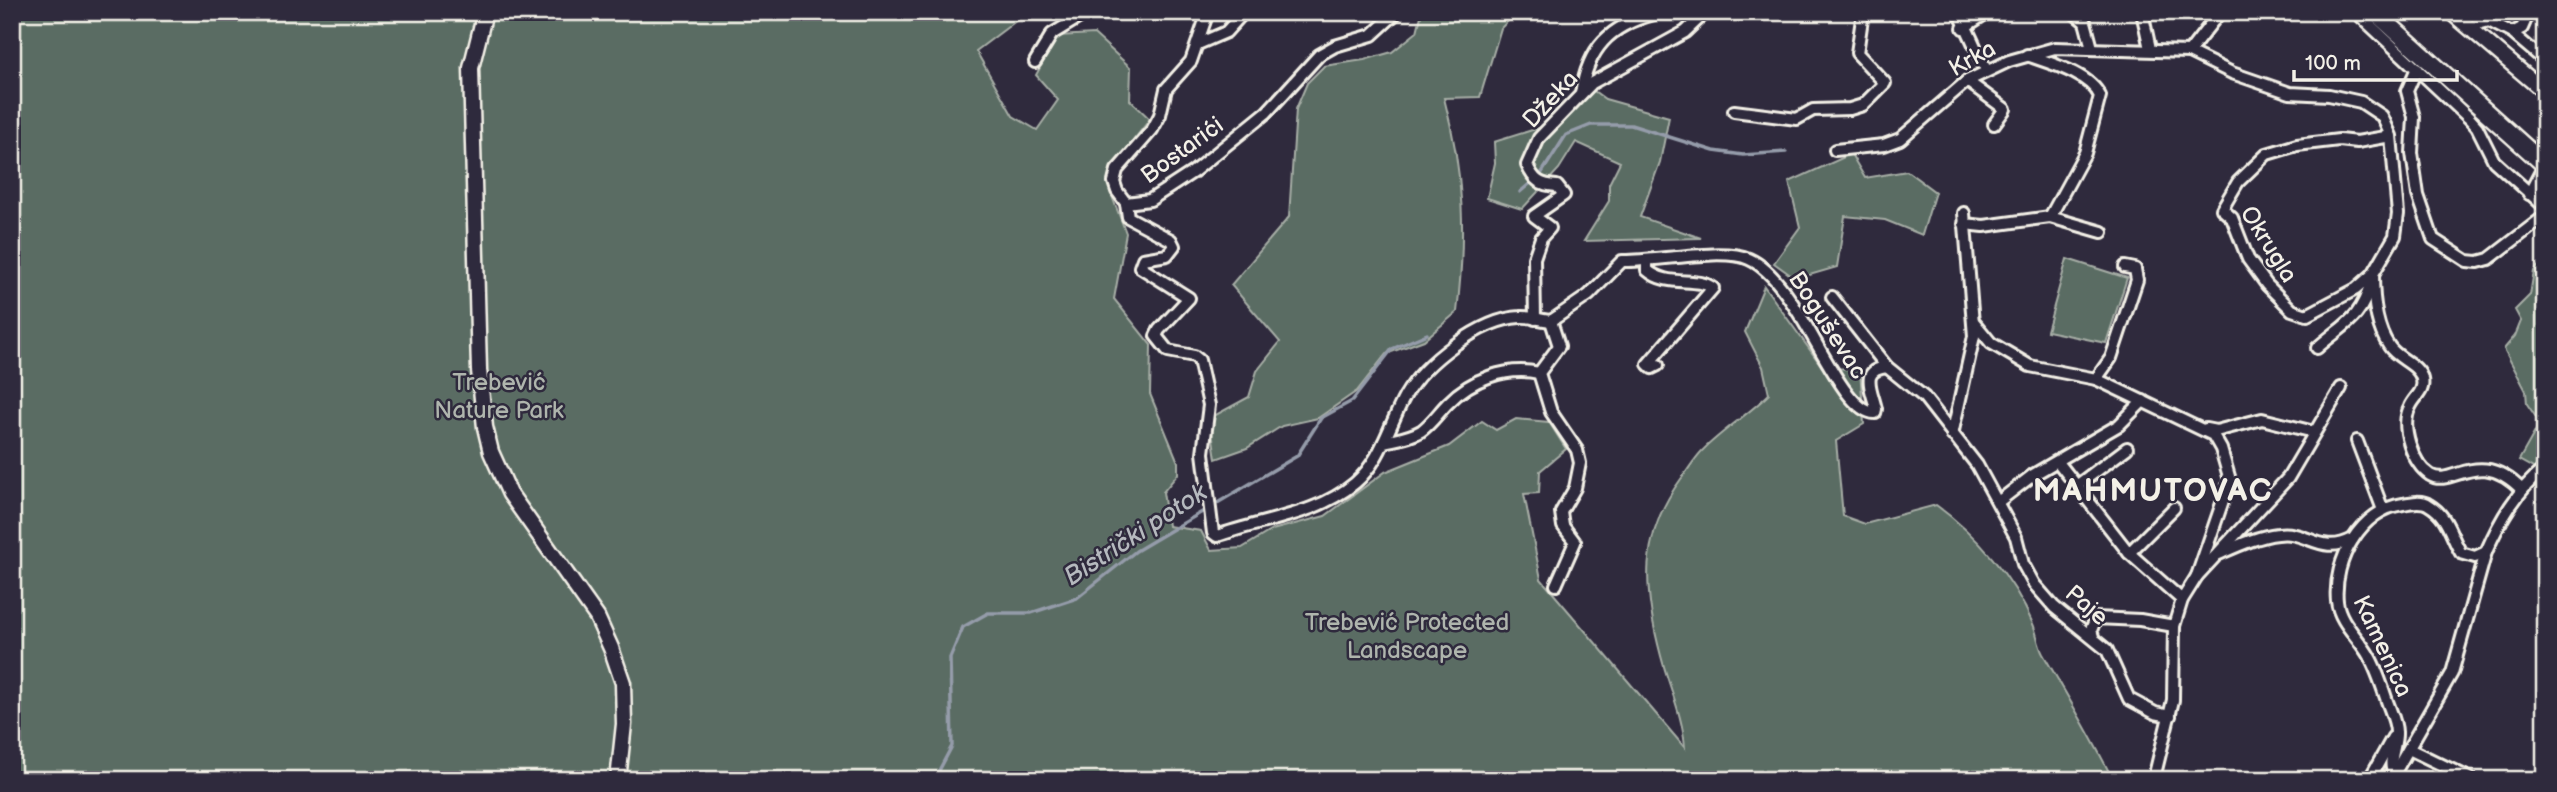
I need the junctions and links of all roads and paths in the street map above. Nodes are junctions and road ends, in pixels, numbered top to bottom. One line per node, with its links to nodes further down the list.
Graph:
1 (485, 12): 86 (main road)
2 (1088, 12): 27 (street)
3 (1208, 12): 21 (street, Bostarići)
4 (1244, 12): 21 (street)
5 (1397, 12): 41 (street, Bostarići)
6 (1706, 12): 32 (street, Džeka)
7 (1863, 12): 33 (street)
8 (1959, 12): 19 (street)
9 (1988, 12): 19 (street)
10 (2073, 12): 22 (street)
11 (2142, 12): 23 (street)
12 (2220, 12): 24 (street)
13 (2356, 12): 28 (street)
14 (2375, 12): 39 (main road)
15 (2451, 12): 18 (main road)
16 (2529, 12): 20 (street)
17 (1654, 13): 32 (street)
18 (2471, 26): 20 (street); 31 (main road)
19 (1963, 28): 29 (street)
20 (2512, 33): 26 (street)
21 (1198, 44): 41 (street, Bostarići)
22 (2092, 48): 23 (street, Krka); 25 (street, Krka)
23 (2150, 49): 24 (street, Krka)
24 (2189, 52): 35 (street, Okrugla)
25 (2026, 55): 29 (street, Krka); 44 (street)
26 (2545, 61)
27 (1035, 62)
28 (2417, 68): 36 (street); 40 (street)
29 (1986, 70): 30 (street, Krka)
30 (1967, 80): 34 (street); 38 (street, Krka)
31 (2545, 92)
32 (1581, 94): 50 (street, Džeka)
33 (1734, 111)
34 (1994, 124)
35 (2390, 136): 37 (street, Okrugla); 48 (street, Okrugla)
36 (2412, 144): 37 (street); 43 (street)
37 (2393, 148): 48 (street, Okrugla)
38 (1835, 150)
39 (2545, 164): 40 (street)
40 (2529, 194): 42 (street)
41 (1126, 202): 64 (street)
42 (2545, 207)
43 (2545, 216)
44 (2050, 217): 45 (street); 52 (street)
45 (2102, 232)
46 (1647, 260): 51 (street, Boguševac); 54 (street); 55 (street, Boguševac)
47 (2125, 267): 57 (street)
48 (2373, 274): 53 (street); 69 (street)
49 (1832, 297): 55 (street, Paje)
50 (1535, 319): 51 (street); 64 (street)
51 (1551, 321): 56 (street)
52 (1973, 321): 57 (street); 62 (street)
53 (2318, 348)
54 (1658, 365)
55 (1887, 367): 62 (street, Paje)
56 (1539, 373): 64 (street); 78 (street)
57 (2096, 379): 59 (street)
58 (2341, 388): 61 (street)
59 (2143, 401): 60 (street); 66 (street)
60 (2204, 429): 61 (street); 77 (street)
61 (2314, 432): 76 (street)
62 (1952, 435): 70 (street, Paje)
63 (2357, 441): 72 (street)
64 (1384, 442)
65 (2127, 447): 68 (street)
66 (2058, 462): 68 (street); 70 (street)
67 (2545, 468): 69 (street)
68 (2075, 487): 75 (street)
69 (2522, 490): 74 (street)
70 (1998, 502): 81 (street, Paje)
71 (2174, 508): 75 (street)
72 (2383, 510): 73 (street, Kamenica); 74 (street)
73 (2353, 539): 76 (street); 83 (street, Kamenica)
74 (2486, 552): 84 (street)
75 (2129, 553): 79 (street)
76 (2216, 556): 77 (street)
77 (2197, 576): 79 (street)
78 (1556, 585)
79 (2182, 600): 80 (street)
80 (2174, 626): 81 (street); 82 (street)
81 (2093, 637): 82 (street, Paje)
82 (2170, 716): 87 (street)
83 (2396, 731): 85 (street, Kamenica); 88 (street, Kamenica)
84 (2409, 749): 85 (street); 89 (street)
85 (2397, 777)
86 (618, 780)
87 (2156, 780)
88 (2369, 780)
89 (2473, 780)

